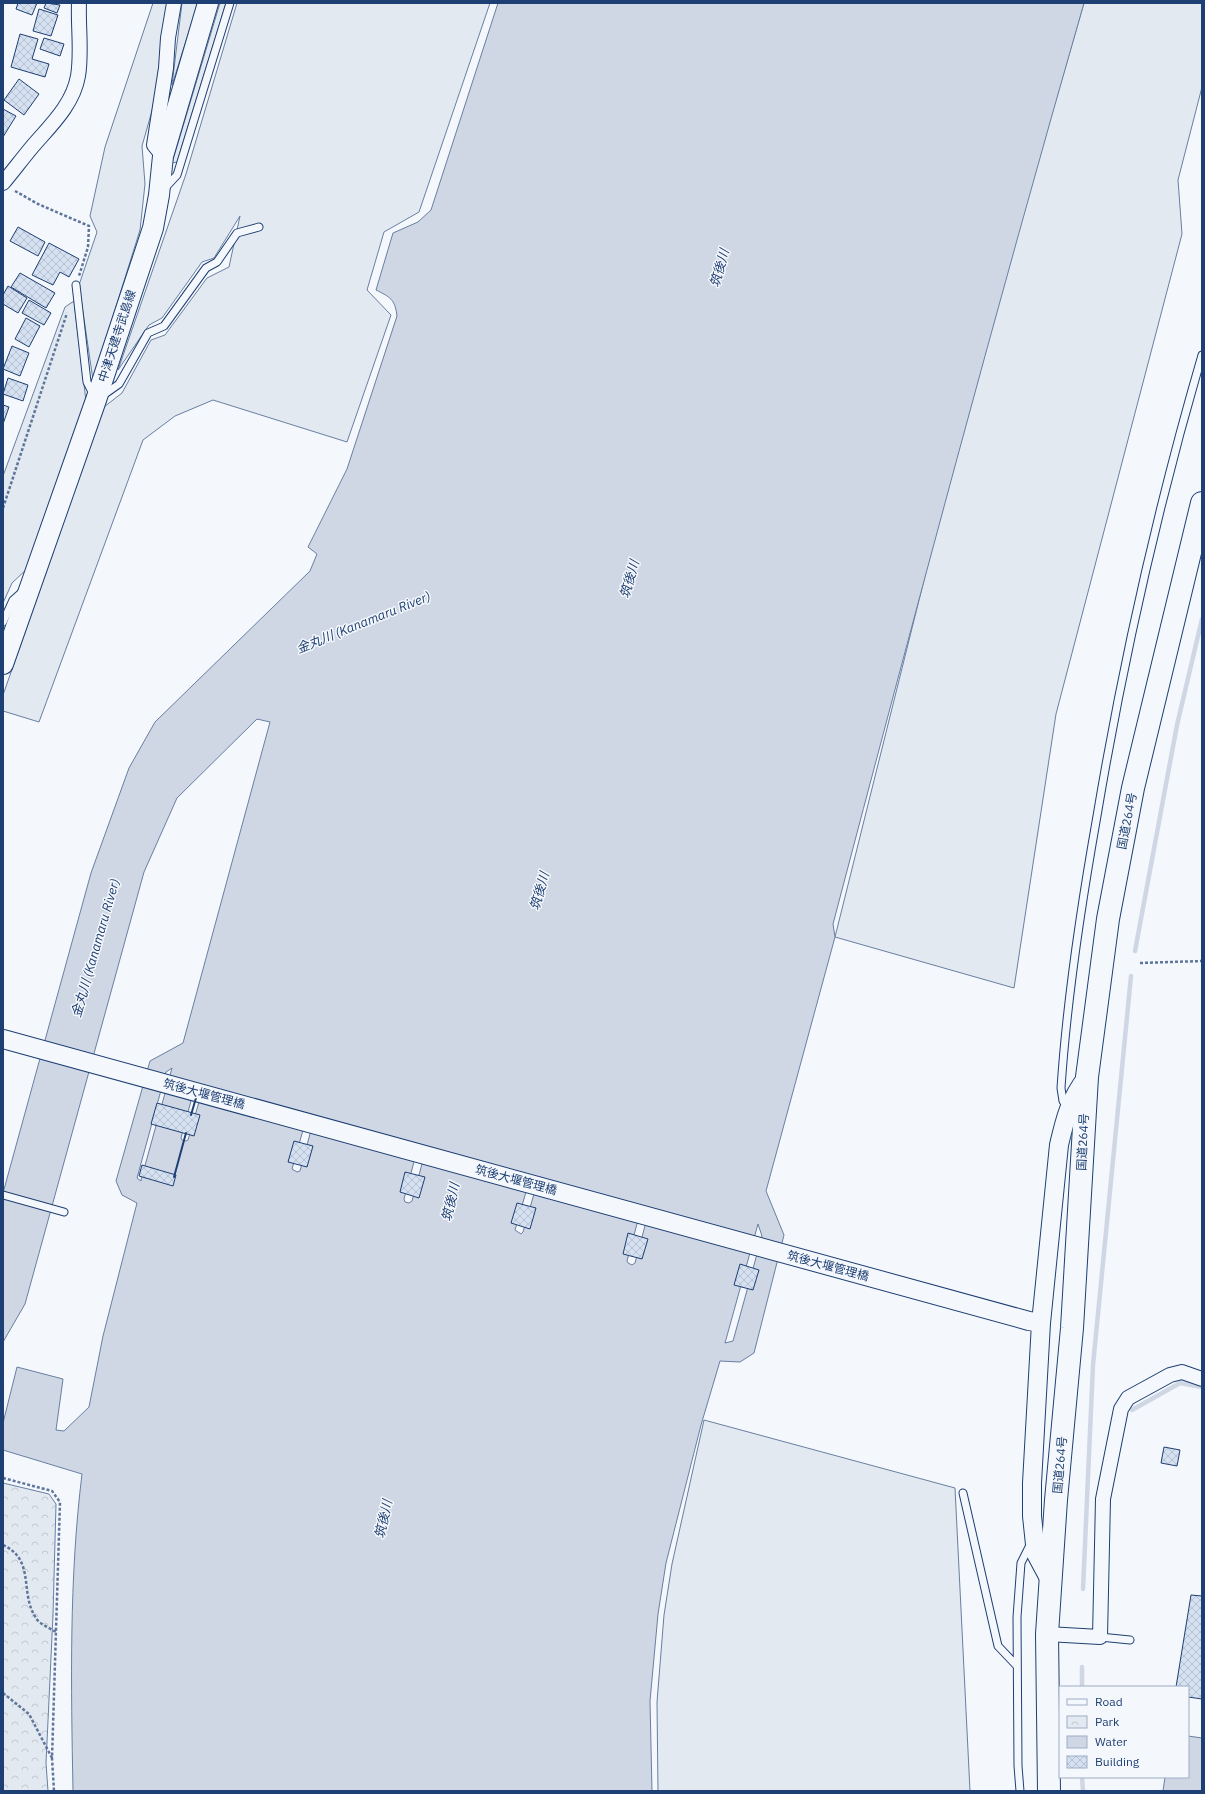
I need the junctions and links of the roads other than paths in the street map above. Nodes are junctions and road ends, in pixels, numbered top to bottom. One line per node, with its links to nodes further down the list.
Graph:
1 (79, 3): 6 (street)
2 (174, 3): 5 (street)
3 (208, 3): 5 (main road, 中津天建寺武島線)
4 (230, 3): 7 (lane)
5 (162, 156): 7 (main road, 中津天建寺武島線)
6 (6, 186)
7 (159, 195): 11 (main road, 中津天建寺武島線)
8 (259, 227): 11 (lane)
9 (76, 285): 11 (lane)
10 (1202, 354): 18 (lane)
11 (96, 400): 13 (main road, 中津天建寺武島線)
12 (1202, 503): 17 (highway, 国道264号)
13 (32, 584): 14 (lane); 15 (main road, 中津天建寺武島線)
14 (3, 622)
15 (3, 664)
16 (3, 1039): 21 (street, 筑後大堰管理橋)
17 (1087, 1077): 18 (street); 25 (highway, 国道264号)
18 (1069, 1110): 21 (street)
19 (3, 1194): 20 (lane)
20 (64, 1212)
21 (1035, 1322): 24 (street)
22 (1202, 1379): 27 (street)
23 (963, 1493): 29 (lane)
24 (1035, 1536): 25 (street); 29 (lane)
25 (1050, 1582): 26 (highway, 国道264号)
26 (1047, 1634): 27 (street); 31 (highway, 国道264号)
27 (1100, 1636): 28 (lane)
28 (1130, 1640)
29 (1017, 1666): 30 (lane)
30 (1020, 1791)
31 (1049, 1791)

